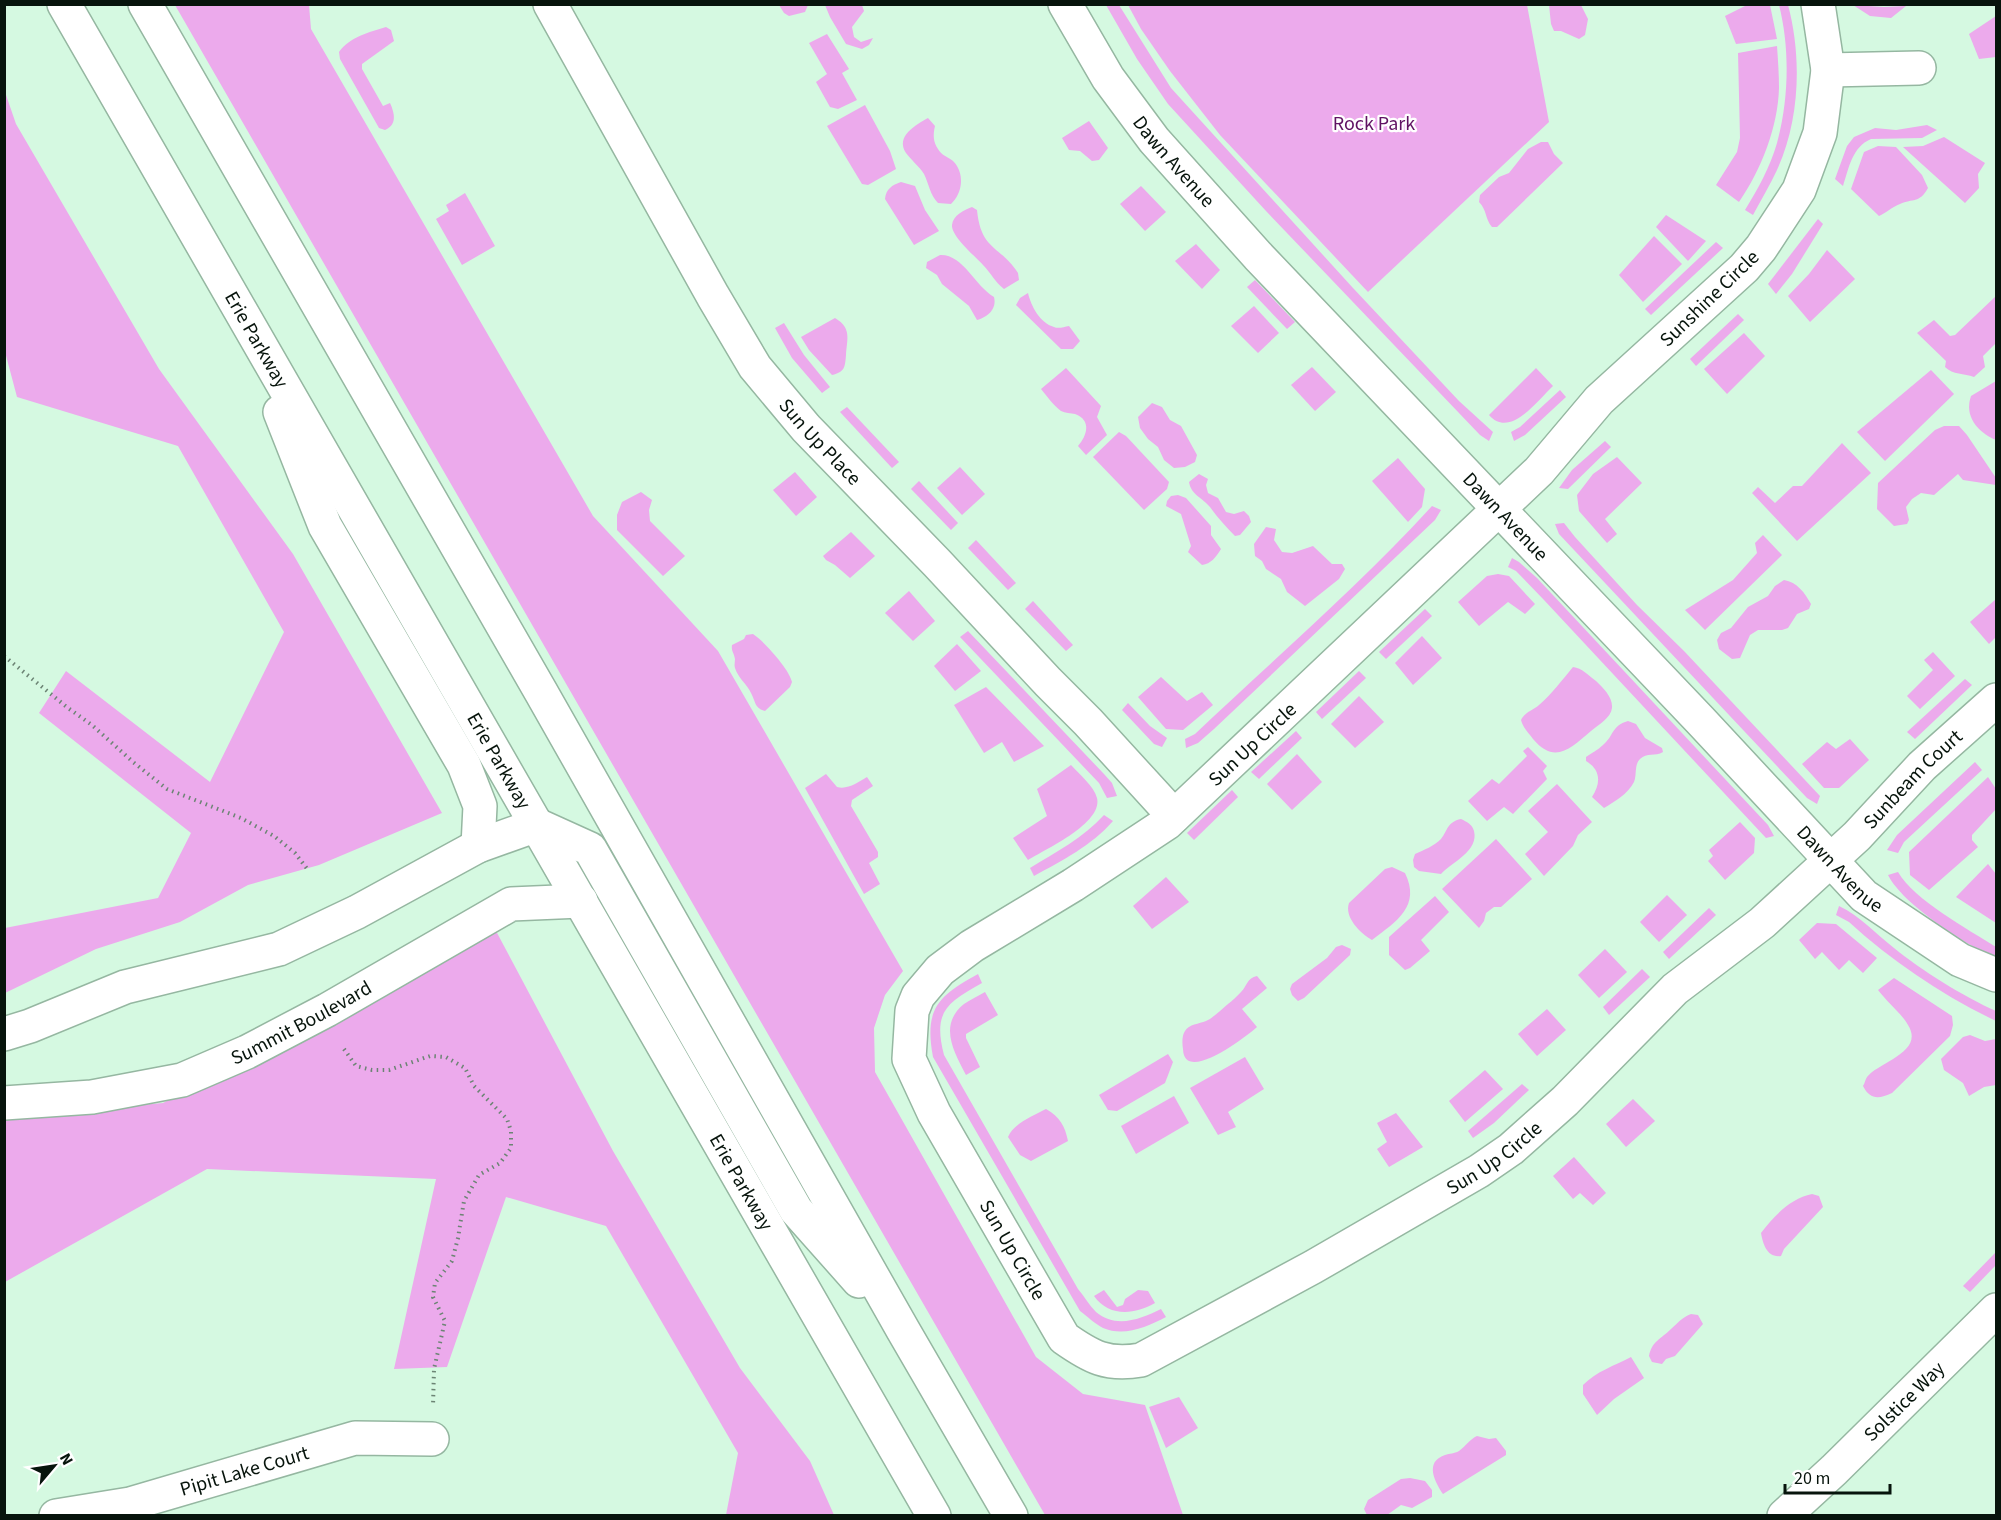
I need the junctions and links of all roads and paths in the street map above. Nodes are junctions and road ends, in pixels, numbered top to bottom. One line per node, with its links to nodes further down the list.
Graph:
1 (64, 4): 8 (street, Erie Parkway)
2 (145, 4): 23 (street)
3 (550, 4): 12 (street, Sun Up Place)
4 (1065, 4): 9 (street, Dawn Avenue)
5 (1818, 4): 7 (street, Sunshine Circle)
6 (1918, 68): 7 (street)
7 (1828, 70): 9 (street, Sunshine Circle)
8 (237, 305): 13 (street, Erie Parkway); 14 (street)
9 (1499, 507): 12 (street, Sun Up Circle); 15 (street, Dawn Avenue)
10 (4, 656): 16 (path)
11 (1996, 700): 15 (street, Sunbeam Court)
12 (1174, 816): 15 (street, Sun Up Circle)
13 (537, 825): 14 (street); 17 (street, Erie Parkway); 23 (street)
14 (478, 846): 19 (street)
15 (1829, 860): 18 (street, Dawn Avenue)
16 (308, 870)
17 (581, 901): 21 (street, Summit Boulevard); 27 (street, Erie Parkway)
18 (1996, 975)
19 (4, 1034)
20 (344, 1049): 24 (path)
21 (4, 1103)
22 (1996, 1310): 29 (street, Solstice Way)
23 (903, 1330): 28 (street)
24 (434, 1381)
25 (432, 1439): 26 (street, Pipit Lake Court)
26 (56, 1515)
27 (934, 1515)
28 (1011, 1515)
29 (1784, 1515)

